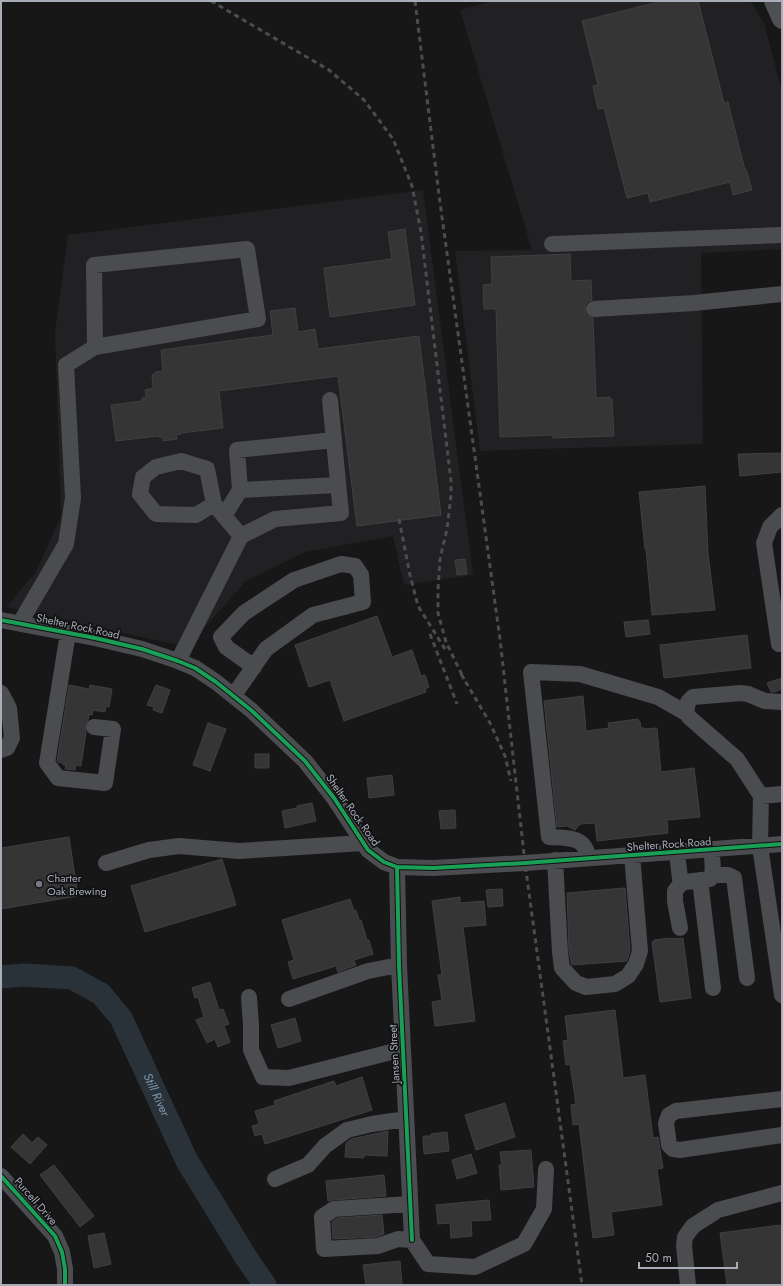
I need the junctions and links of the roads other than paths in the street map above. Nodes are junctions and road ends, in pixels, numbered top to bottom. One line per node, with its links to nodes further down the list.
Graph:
1 (774, 1): 2 (main road)
2 (782, 19)
3 (782, 235): 4 (street)
4 (552, 244)
5 (782, 294): 6 (street)
6 (594, 309)
7 (95, 347): 7 (street); 16 (street)
8 (330, 400): 9 (street)
9 (334, 440): 10 (street); 11 (street)
10 (338, 485): 11 (street); 14 (street)
11 (240, 490): 12 (street)
12 (219, 510): 12 (street); 14 (street)
13 (782, 515): 18 (street)
14 (241, 536): 19 (street)
15 (1, 620): 16 (street, Shelter Rock Road)
16 (20, 623): 17 (street, Shelter Rock Road)
17 (68, 633): 19 (street, Shelter Rock Road); 25 (street)
18 (779, 644)
19 (178, 661): 22 (street, Shelter Rock Road)
20 (254, 667): 20 (street); 22 (street)
21 (1, 693): 26 (street)
22 (234, 695): 29 (street, Shelter Rock Road)
23 (782, 702): 24 (street)
24 (686, 713): 28 (street); 35 (street)
25 (94, 727)
26 (1, 750)
27 (782, 794): 28 (street)
28 (761, 796): 31 (street)
29 (362, 843): 37 (street); 38 (street, Shelter Rock Road)
30 (782, 844): 31 (street, Shelter Rock Road)
31 (760, 846): 32 (street, Shelter Rock Road); 45 (street)
32 (711, 850): 33 (street, Shelter Rock Road); 39 (street)
33 (677, 852): 34 (street, Shelter Rock Road); 40 (street)
34 (632, 855): 35 (street, Shelter Rock Road); 36 (street)
35 (588, 858): 36 (street, Shelter Rock Road)
36 (555, 860): 38 (street, Shelter Rock Road)
37 (106, 863)
38 (397, 867): 42 (street, Jansen Street)
39 (706, 878): 40 (street); 43 (street); 44 (street)
40 (683, 881): 41 (street)
41 (680, 928)
42 (399, 964): 47 (street); 48 (street, Jansen Street)
43 (747, 978)
44 (713, 988)
45 (782, 995)
46 (249, 997): 48 (street)
47 (289, 999)
48 (403, 1049): 50 (street, Jansen Street)
49 (782, 1099): 51 (street)
50 (406, 1119): 54 (street); 56 (street, Jansen Street)
51 (782, 1135)
52 (546, 1168): 57 (street)
53 (1, 1176): 58 (street, Purcell Drive)
54 (275, 1179)
55 (782, 1193): 59 (street)
56 (410, 1204): 57 (street, Jansen Street); 57 (street)
57 (412, 1240)
58 (65, 1285)
59 (688, 1285)

